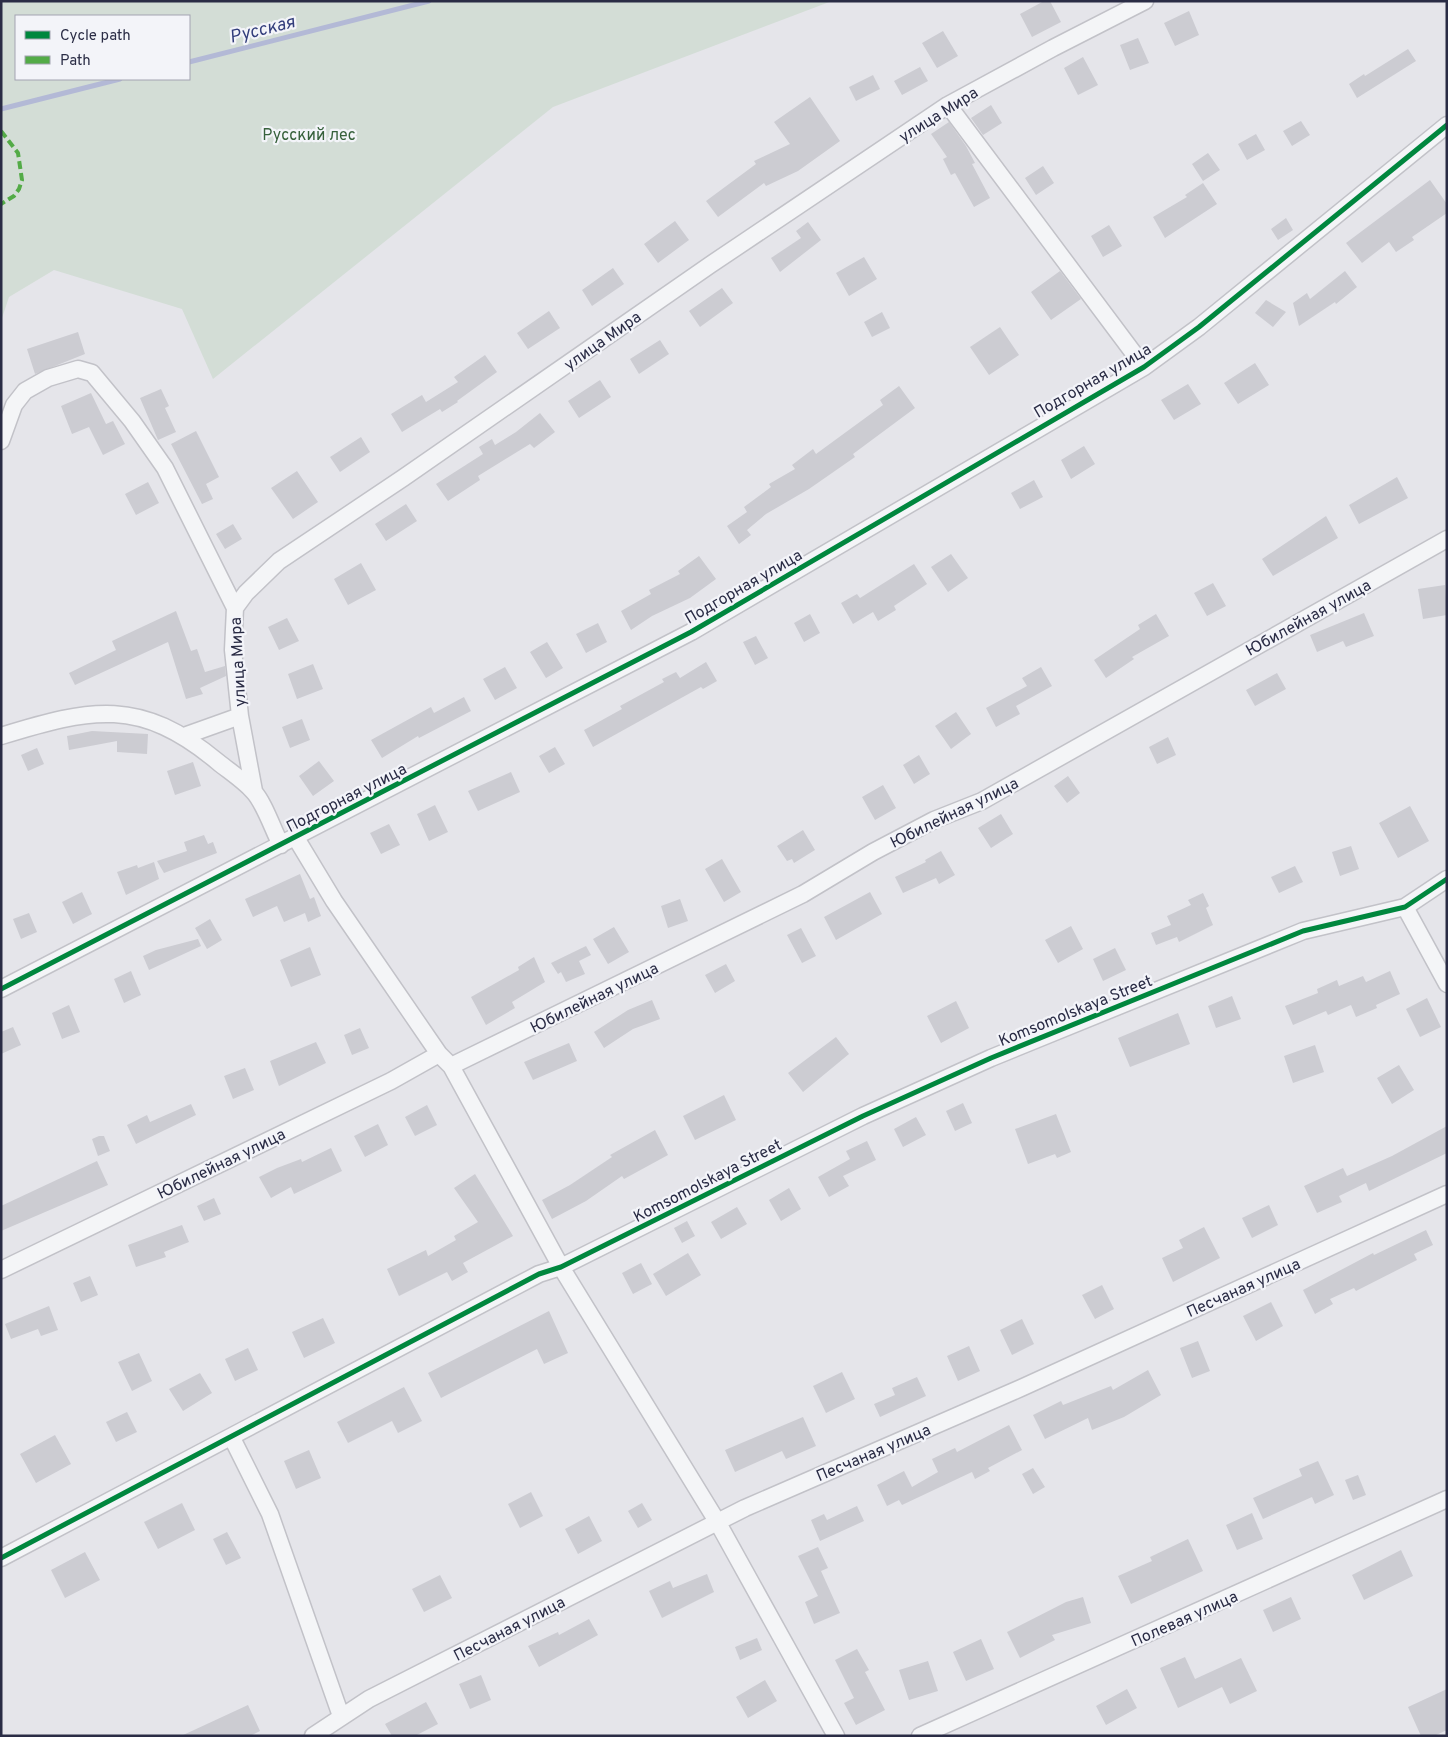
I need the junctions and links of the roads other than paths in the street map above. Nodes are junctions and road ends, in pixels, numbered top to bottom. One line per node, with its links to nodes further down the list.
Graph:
1 (1145, 1): 2 (street, улица Мира)
2 (948, 106): 4 (street); 7 (street, улица Мира)
3 (1447, 125): 4 (street, Подгорная улица)
4 (1144, 367): 12 (street, Подгорная улица)
5 (1, 441): 7 (street)
6 (1447, 539): 19 (street, Юбилейная улица)
7 (234, 608): 8 (street, улица Мира)
8 (240, 716): 10 (street); 11 (street, улица Мира)
9 (1, 736): 10 (street)
10 (184, 736): 11 (street)
11 (254, 792): 13 (street)
12 (296, 838): 13 (street, Подгорная улица); 18 (street)
13 (281, 845): 17 (street, Подгорная улица)
14 (1447, 879): 15 (street, Komsomolskaya Street)
15 (1405, 907): 16 (street); 21 (street, Komsomolskaya Street)
16 (1447, 984)
17 (1, 989)
18 (439, 1054): 19 (street); 22 (street, Юбилейная улица)
19 (451, 1066): 21 (street)
20 (1447, 1194): 25 (street, Песчаная улица)
21 (561, 1267): 23 (street, Komsomolskaya Street); 25 (street)
22 (1, 1270)
23 (232, 1438): 26 (street, Komsomolskaya Street); 27 (street)
24 (1447, 1499): 30 (street, Полевая улица)
25 (718, 1523): 27 (street, Песчаная улица); 29 (street)
26 (1, 1558)
27 (341, 1716): 28 (street, Песчаная улица)
28 (313, 1736)
29 (836, 1736)
30 (920, 1736)

